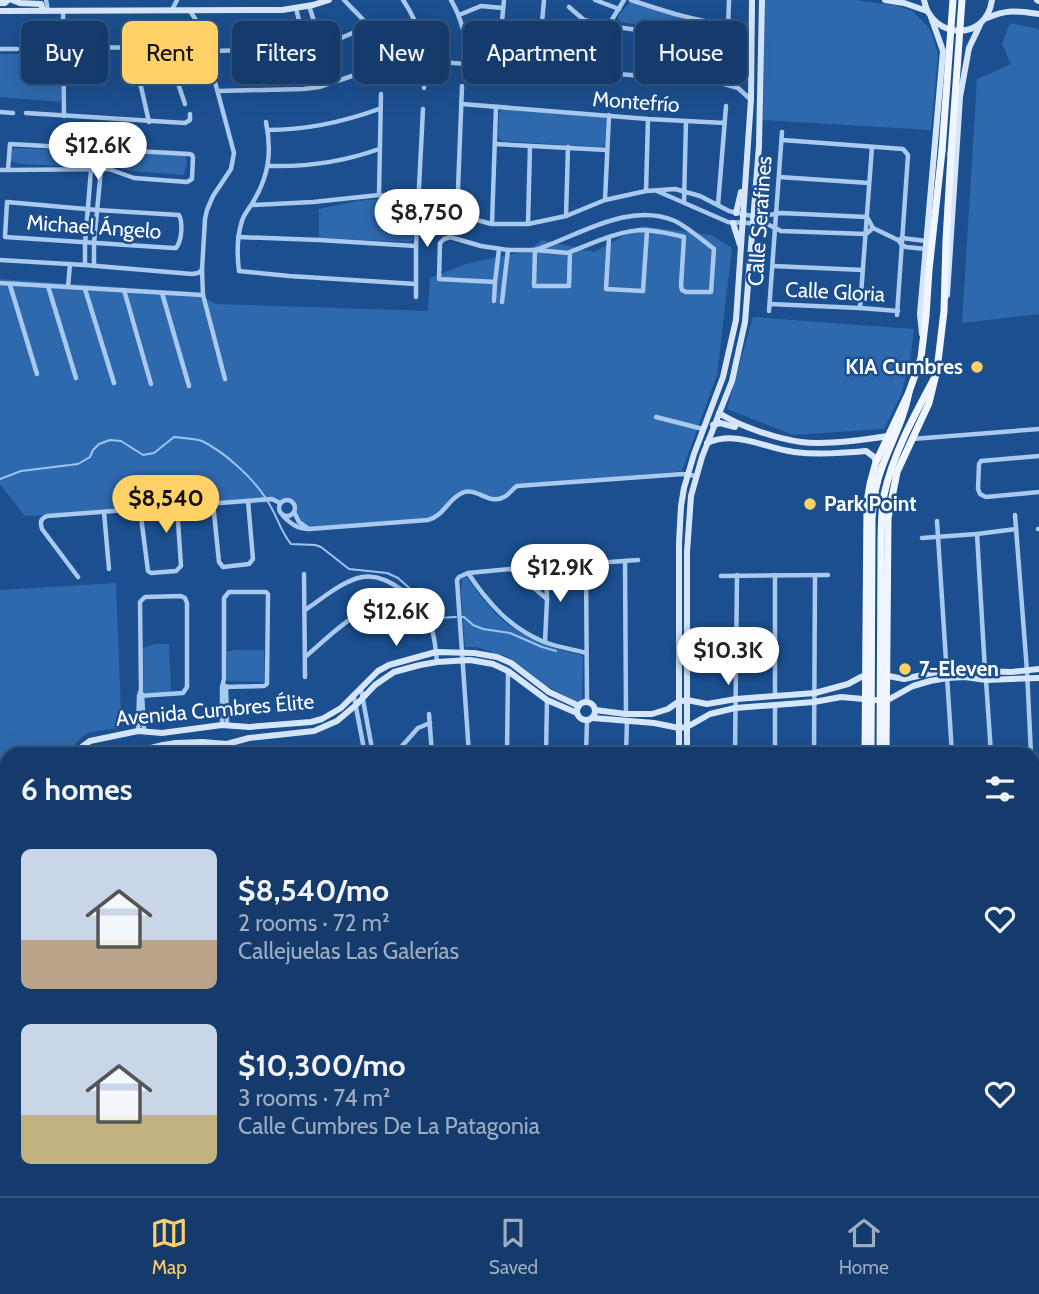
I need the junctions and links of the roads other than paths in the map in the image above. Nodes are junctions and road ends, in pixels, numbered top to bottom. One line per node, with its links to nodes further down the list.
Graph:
1 (10, 0): 21 (street); 31 (street)
2 (46, 0): 31 (street)
3 (177, 0): 32 (street)
4 (329, 0): 23 (street)
5 (344, 0): 44 (street)
6 (403, 0): 45 (street)
7 (451, 0): 36 (street)
8 (504, 0): 26 (street)
9 (544, 0): 47 (street)
10 (595, 0): 27 (street)
11 (624, 0): 27 (street)
12 (631, 0): 50 (street)
13 (729, 0): 51 (street)
14 (752, 0): 58 (street)
15 (762, 0): 124 (street)
16 (885, 0): 34 (street)
17 (924, 0): 34 (street)
18 (953, 0): 169 (main road, bridge)
19 (962, 0): 168 (main road, bridge)
20 (992, 0): 37 (street)
21 (0, 3)
22 (480, 3): 26 (street); 36 (street)
23 (309, 6): 25 (street); 43 (street)
24 (569, 7): 38 (street)
25 (296, 8): 29 (street); 42 (street)
26 (503, 8): 46 (street)
27 (619, 9): 49 (street)
28 (63, 10): 31 (street); 32 (street); 39 (street)
29 (201, 10): 33 (street); 41 (street)
30 (0, 11): 31 (street)
31 (45, 11)
32 (172, 11): 33 (street)
33 (191, 11): 40 (street)
34 (929, 14): 52 (street); 71 (street)
35 (1039, 14): 37 (street)
36 (458, 15): 54 (street)
37 (987, 18): 52 (street)
38 (584, 20): 48 (street)
39 (63, 21)
40 (197, 21)
41 (200, 21)
42 (299, 21)
43 (315, 21)
44 (363, 21)
45 (415, 21)
46 (502, 21)
47 (542, 21)
48 (588, 21)
49 (611, 21)
50 (698, 21)
51 (729, 21)
52 (980, 25): 72 (street)
53 (354, 32): 57 (street)
54 (463, 34)
55 (0, 49): 56 (street)
56 (18, 49)
57 (218, 51)
58 (751, 69): 59 (street); 73 (street)
59 (747, 73)
60 (354, 75): 69 (street)
61 (64, 84): 84 (street)
62 (140, 84): 88 (street)
63 (178, 84): 74 (street)
64 (216, 84): 69 (street)
65 (424, 84): 68 (street)
66 (732, 84): 73 (street)
67 (462, 86): 75 (street)
68 (424, 88)
69 (218, 91): 150 (street)
70 (381, 93): 78 (street)
71 (938, 94): 72 (street); 138 (street)
72 (960, 97): 168 (street)
73 (751, 99): 105 (street)
74 (185, 104)
75 (462, 104): 77 (street, Montefrío); 121 (street)
76 (726, 106): 90 (street)
77 (496, 107): 85 (street, Montefrío); 94 (street)
78 (379, 109): 91 (street); 98 (street)
79 (423, 109): 112 (street)
80 (0, 112): 81 (street)
81 (13, 113)
82 (26, 113): 84 (street)
83 (190, 114): 88 (street)
84 (64, 116): 88 (street)
85 (609, 116): 86 (street, Montefrío); 99 (street)
86 (648, 120): 87 (street, Montefrío); 109 (street)
87 (686, 121): 90 (street, Montefrío); 110 (street)
88 (149, 122)
89 (266, 122): 91 (street)
90 (724, 123): 116 (street)
91 (267, 130): 100 (street)
92 (782, 132): 93 (street, Calle Serafines)
93 (782, 140): 97 (street); 106 (street, Calle Serafines)
94 (495, 144): 95 (street); 127 (street)
95 (530, 146): 96 (street); 128 (street)
96 (568, 147): 99 (street); 122 (street)
97 (872, 147): 107 (street); 135 (street)
98 (379, 149): 100 (street); 111 (street)
99 (607, 150): 113 (street)
100 (269, 166): 115 (street)
101 (101, 169): 103 (street); 104 (street); 118 (street)
102 (0, 170): 103 (street)
103 (8, 170): 104 (street)
104 (91, 170): 117 (street)
105 (746, 173): 119 (street); 119 (street)
106 (779, 177): 107 (street); 120 (street, Calle Serafines)
107 (869, 183): 123 (street)
108 (656, 190): 109 (street); 110 (street); 114 (street)
109 (646, 191): 113 (street)
110 (685, 191): 114 (street); 116 (street)
111 (379, 195): 112 (street); 115 (street)
112 (420, 200): 121 (street); 139 (street)
113 (605, 200): 122 (street)
114 (684, 202): 125 (street)
115 (252, 205): 133 (street)
116 (718, 205): 119 (street)
117 (89, 210): 118 (street); 137 (street); 137 (street, Michael Ángelo)
118 (97, 210): 136 (street); 136 (street, Michael Ángelo)
119 (737, 213): 124 (street); 126 (street)
120 (777, 214): 123 (street); 124 (street); 130 (street, Calle Serafines)
121 (457, 215): 127 (street)
122 (566, 216): 128 (street)
123 (867, 217): 129 (street); 132 (street)
124 (752, 219): 126 (street); 130 (street); 178 (street)
125 (733, 223): 126 (street); 143 (street)
126 (743, 223): 143 (street)
127 (492, 224): 128 (street)
128 (528, 225)
129 (873, 228): 132 (street); 135 (street)
130 (776, 229): 132 (street); 149 (street, Calle Serafines)
131 (647, 230): 134 (street); 134 (street); 142 (street)
132 (866, 234): 151 (street)
133 (239, 237): 139 (street); 155 (street)
134 (609, 237): 144 (street)
135 (901, 241): 138 (street); 166 (street, Calle Gloria)
136 (94, 243): 137 (street, Michael Ángelo); 148 (street)
137 (85, 244): 147 (street)
138 (926, 245): 169 (street)
139 (416, 246): 155 (street)
140 (499, 249): 141 (street); 152 (street); 152 (street)
141 (508, 250): 142 (street); 164 (street)
142 (535, 250): 144 (street); 144 (street)
143 (741, 251): 183 (street)
144 (570, 252)
145 (0, 260): 146 (street)
146 (70, 264): 147 (street); 157 (street)
147 (85, 265): 148 (street)
148 (94, 265): 150 (street)
149 (773, 266): 151 (street); 165 (street, Calle Serafines)
150 (202, 270): 161 (street)
151 (863, 270): 166 (street)
152 (495, 282): 163 (street)
153 (0, 283): 154 (street)
154 (9, 284): 156 (street); 170 (street)
155 (416, 284): 162 (street)
156 (48, 285): 157 (street); 172 (street)
157 (68, 287): 158 (street)
158 (85, 289): 159 (street); 174 (street)
159 (124, 290): 160 (street); 175 (street)
160 (162, 293): 161 (street); 176 (street)
161 (203, 295): 173 (street)
162 (416, 297)
163 (494, 301)
164 (502, 302)
165 (770, 304): 166 (street, Calle Gloria); 167 (street, Calle Serafines)
166 (860, 308)
167 (769, 311)
168 (944, 311): 171 (main road)
169 (922, 344): 177 (main road)
170 (37, 374)
171 (936, 375): 187 (main road); 309 (main road, bridge)
172 (76, 379)
173 (225, 379)
174 (114, 383)
175 (152, 384)
176 (189, 386)
177 (909, 392): 185 (main road); 308 (main road, bridge)
178 (719, 413): 180 (street); 182 (street)
179 (656, 417): 183 (street)
180 (715, 424): 181 (street); 183 (street); 190 (street)
181 (735, 427): 182 (street); 186 (street)
182 (751, 428): 189 (street)
183 (703, 429): 197 (street)
184 (1039, 429): 187 (street)
185 (888, 436): 191 (street); 196 (main road)
186 (731, 437): 190 (street); 193 (street)
187 (911, 439): 238 (main road)
188 (846, 440): 189 (street); 191 (street); 194 (street)
189 (811, 442): 193 (street)
190 (707, 443): 198 (street)
191 (872, 444): 192 (street)
192 (866, 451): 194 (street); 196 (street)
193 (825, 453): 194 (street)
194 (834, 453)
195 (1039, 456): 199 (street)
196 (876, 462): 235 (main road)
197 (688, 474): 198 (street); 211 (street); 215 (street)
198 (696, 476): 216 (street)
199 (1039, 492)
200 (248, 501): 201 (street); 201 (street); 202 (street)
201 (213, 503): 203 (street)
202 (280, 503): 206 (street); 208 (street)
203 (177, 506): 204 (street); 204 (street)
204 (140, 509): 205 (street)
205 (104, 512): 221 (street); 230 (street)
206 (294, 512): 208 (street); 211 (street)
207 (1015, 514): 210 (street)
208 (283, 516): 211 (street)
209 (937, 520): 213 (street)
210 (1016, 529): 212 (street); 247 (street)
211 (309, 530)
212 (976, 534): 213 (street); 248 (street)
213 (938, 537): 214 (street); 244 (street)
214 (922, 538)
215 (679, 544): 216 (street); 264 (street)
216 (688, 552): 260 (street)
217 (638, 560): 218 (street)
218 (625, 561): 219 (street); 272 (street)
219 (586, 564): 220 (street); 237 (street)
220 (546, 566): 222 (street); 232 (street)
221 (109, 569)
222 (511, 569): 223 (street); 232 (street)
223 (468, 573): 234 (street); 239 (street)
224 (304, 574): 233 (street)
225 (737, 575): 226 (street); 228 (street); 258 (street)
226 (775, 575): 229 (street); 255 (street)
227 (828, 575): 229 (street)
228 (720, 576)
229 (815, 576): 253 (street)
230 (78, 577)
231 (408, 596): 233 (street); 236 (street); 240 (street)
232 (547, 600): 234 (street)
233 (305, 610): 240 (street)
234 (545, 642): 237 (street)
235 (865, 650): 238 (main road); 245 (main road)
236 (436, 652): 239 (street, Avenida Cumbres Élite); 241 (street); 252 (street, Avenida Cumbres Élite)
237 (586, 653): 263 (street)
238 (886, 654): 246 (main road)
239 (461, 656): 241 (street, Avenida Cumbres Élite); 243 (street, Avenida Cumbres Élite); 269 (street, Avenida Cumbres Élite); 297 (street)
240 (305, 657): 249 (street)
241 (437, 662): 257 (street, Avenida Cumbres Élite)
242 (1039, 669): 247 (street)
243 (508, 671): 259 (street, Avenida Cumbres Élite); 298 (street)
244 (947, 674): 246 (street); 248 (street); 262 (street); 311 (street)
245 (864, 675): 246 (street); 253 (street); 261 (main road)
246 (886, 675): 262 (main road)
247 (1027, 675): 248 (street); 250 (street); 313 (street)
248 (986, 676): 312 (street)
249 (305, 677)
250 (1039, 678)
251 (224, 687): 251 (street); 278 (street)
252 (361, 689): 256 (street, Avenida Cumbres Élite); 257 (street)
253 (815, 693): 255 (street); 265 (street)
254 (141, 694): 254 (street); 280 (street)
255 (775, 696): 258 (street)
256 (354, 697): 267 (street); 277 (street, Avenida Cumbres Élite)
257 (362, 699): 267 (street, Avenida Cumbres Élite); 282 (street)
258 (736, 699): 260 (street); 268 (street)
259 (547, 700): 269 (street, Avenida Cumbres Élite); 299 (street)
260 (687, 700): 264 (street); 279 (street)
261 (865, 700): 262 (street); 265 (street); 274 (main road)
262 (886, 701): 276 (main road)
263 (587, 702): 269 (street); 270 (street)
264 (678, 702): 272 (street); 279 (street)
265 (814, 702): 266 (street); 306 (street)
266 (775, 704): 268 (street); 305 (street)
267 (356, 705): 281 (street, Avenida Cumbres Élite); 283 (street)
268 (736, 708): 279 (street); 304 (street)
269 (578, 710): 273 (street)
270 (595, 710): 272 (street); 273 (street)
271 (429, 714): 275 (street)
272 (627, 718): 273 (street); 279 (street); 301 (street)
273 (590, 719): 300 (street)
274 (864, 719): 276 (main road); 307 (main road)
275 (430, 723): 295 (street); 296 (street)
276 (886, 723): 310 (main road)
277 (289, 724): 278 (street, Avenida Cumbres Élite); 281 (street)
278 (224, 726): 280 (street, Avenida Cumbres Élite); 285 (street); 285 (street)
279 (683, 727): 302 (street); 303 (street)
280 (140, 731): 284 (street, Avenida Cumbres Élite); 288 (street); 289 (street)
281 (290, 733): 285 (street, Avenida Cumbres Élite)
282 (370, 737): 283 (street); 294 (street)
283 (363, 738): 293 (street)
284 (90, 741): 286 (street, Avenida Cumbres Élite); 287 (street)
285 (224, 743): 290 (street, Avenida Cumbres Élite); 291 (street); 292 (street)
286 (82, 747)
287 (92, 747)
288 (130, 747)
289 (151, 747)
290 (154, 747)
291 (223, 747)
292 (225, 747)
293 (364, 747)
294 (372, 747)
295 (403, 747)
296 (432, 747)
297 (468, 747)
298 (507, 747)
299 (546, 747)
300 (587, 747)
301 (626, 747)
302 (680, 747)
303 (686, 747)
304 (735, 747)
305 (775, 747)
306 (814, 747)
307 (865, 747)
308 (871, 747)
309 (880, 747)
310 (886, 747)
311 (952, 747)
312 (991, 747)
313 (1031, 747)

